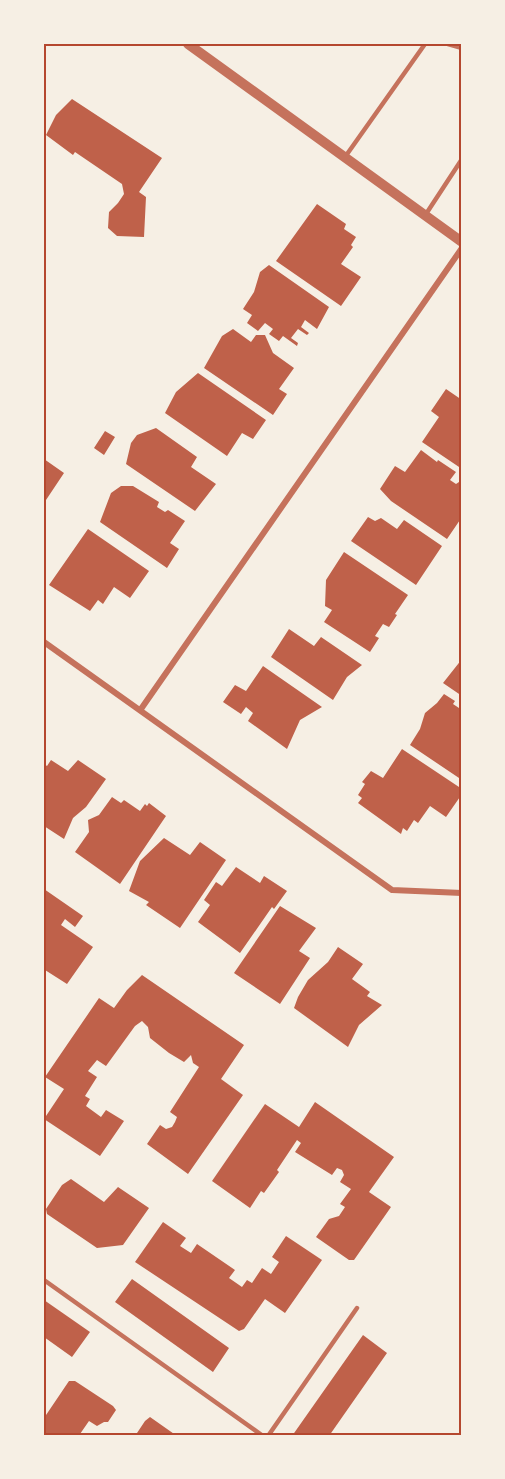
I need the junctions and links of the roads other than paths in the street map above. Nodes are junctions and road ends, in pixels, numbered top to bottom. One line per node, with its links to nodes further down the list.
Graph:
1 (188, 44): 5 (street)
2 (425, 44): 5 (lane)
3 (448, 44): 4 (lane)
4 (462, 48)
5 (345, 157): 7 (street)
6 (462, 159): 7 (lane)
7 (425, 216): 8 (street)
8 (462, 242)
9 (462, 248): 11 (street)
10 (44, 642): 11 (street)
11 (141, 710): 12 (street)
12 (462, 893)
13 (44, 1280): 15 (lane)
14 (357, 1308): 16 (lane)
15 (262, 1436)
16 (268, 1436)

